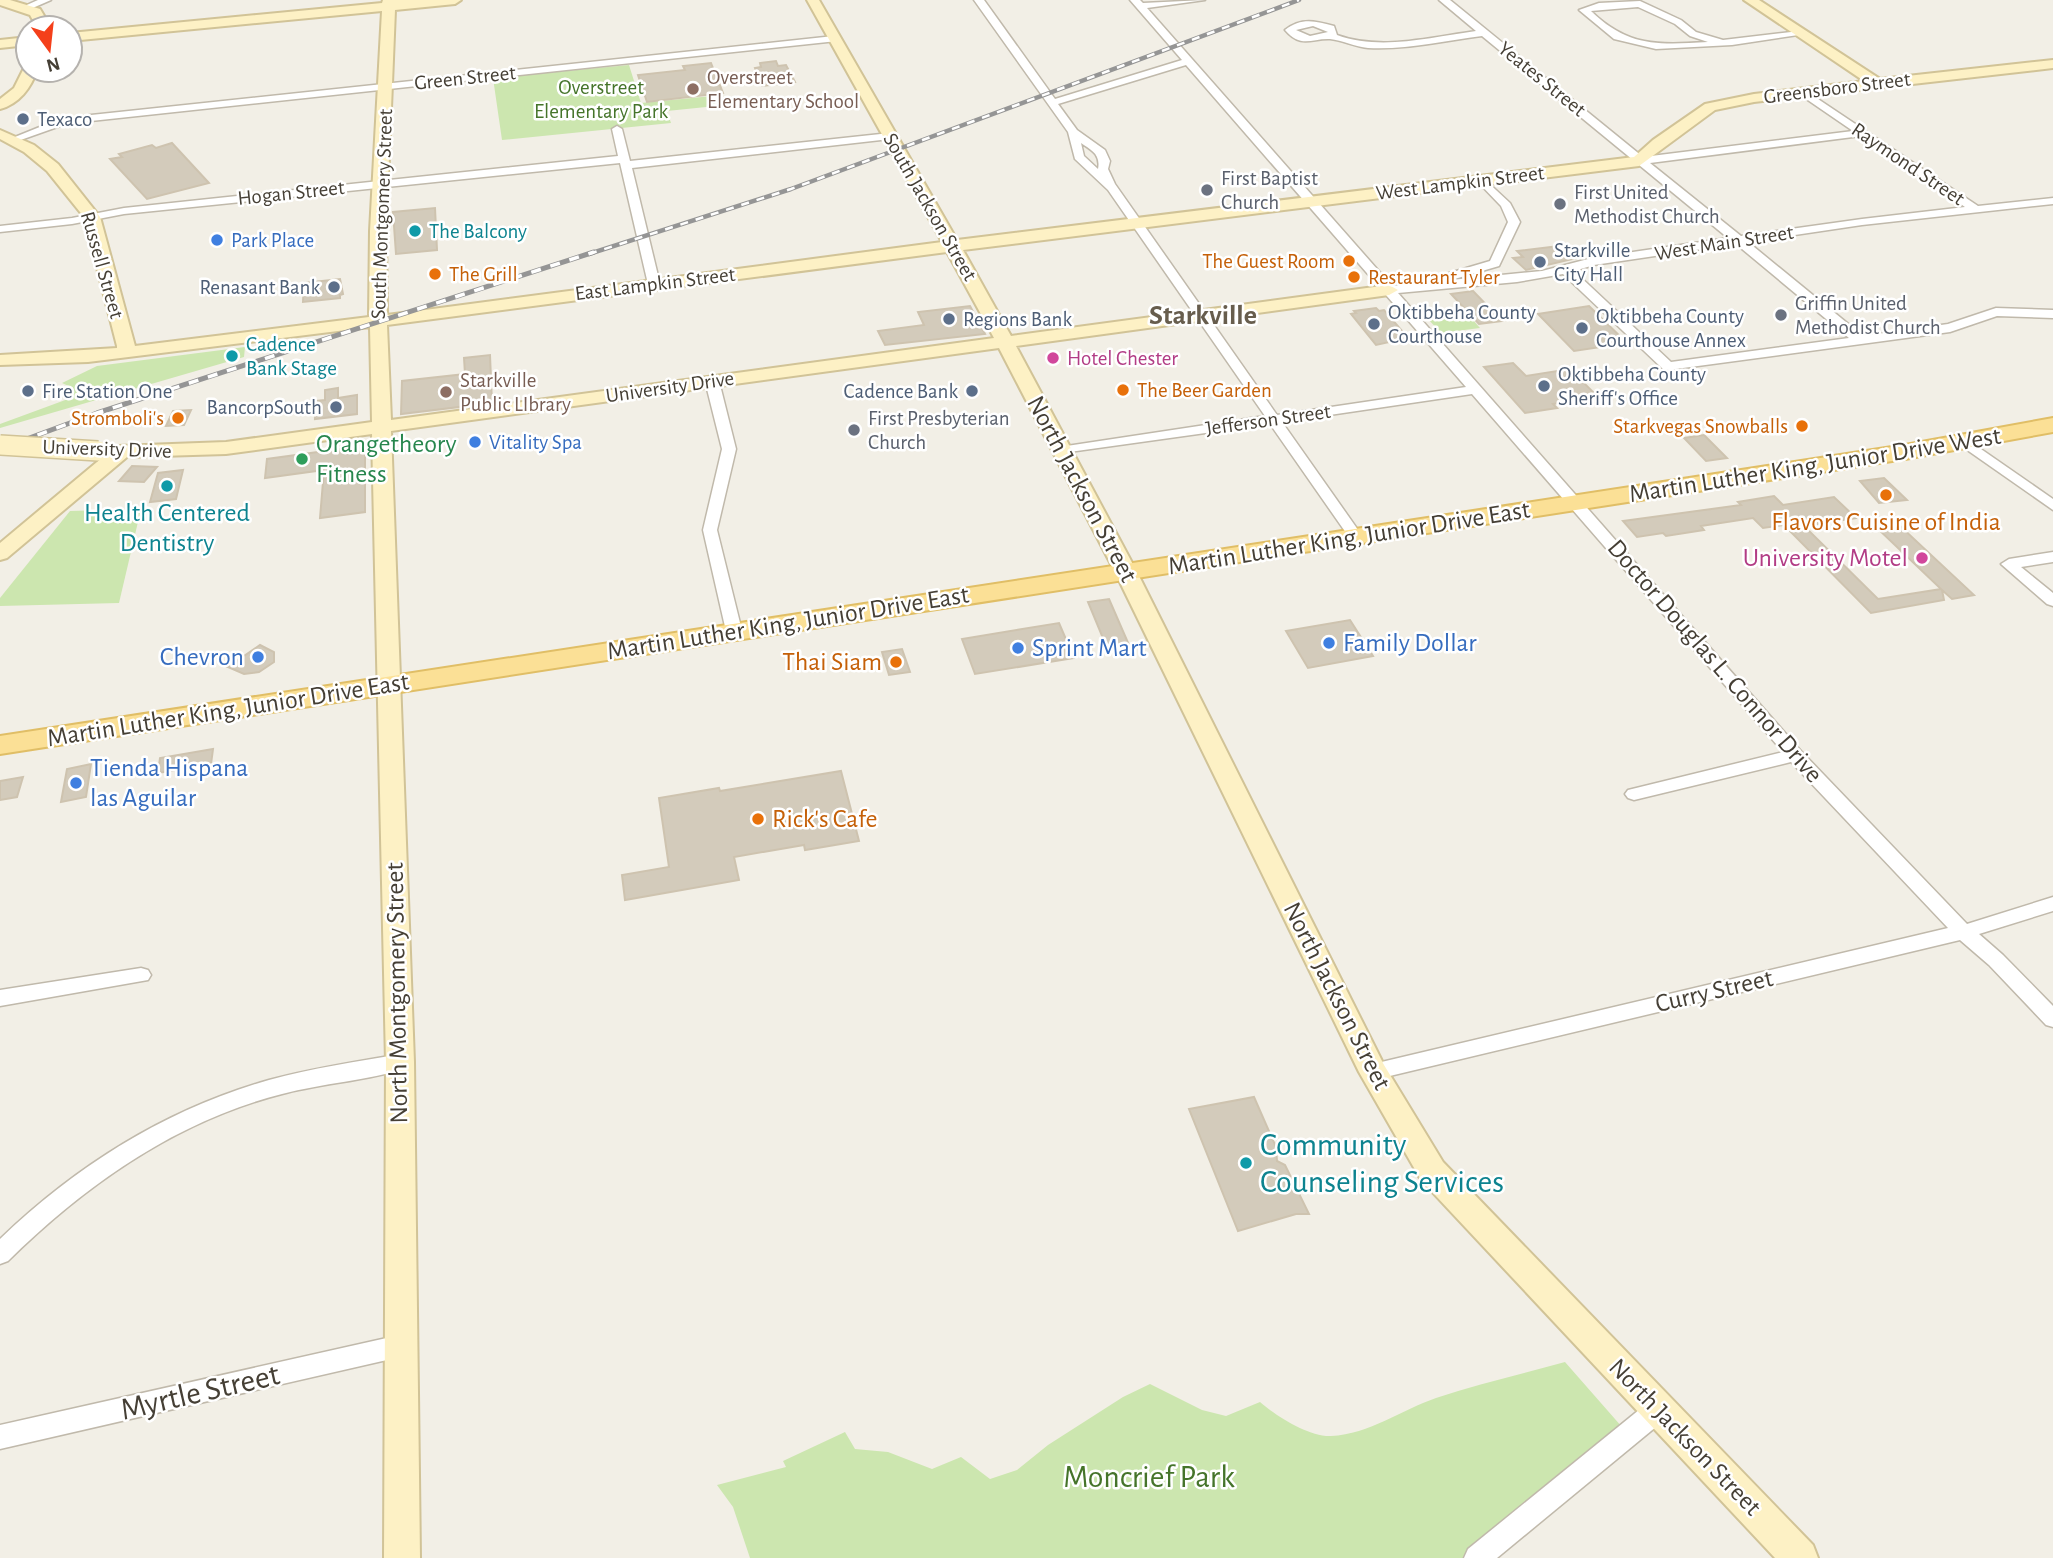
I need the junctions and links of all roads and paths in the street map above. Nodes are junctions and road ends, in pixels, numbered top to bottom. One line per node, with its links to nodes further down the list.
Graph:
1 (46, 0): 11 (street)
2 (455, 0): 9 (street)
3 (813, 0): 17 (street, South Jackson Street)
4 (979, 0): 25 (street)
5 (1200, 0): 10 (street)
6 (1444, 0): 13 (street, Yeates Street)
7 (1750, 0): 14 (street)
8 (0, 1): 11 (street)
9 (389, 3): 15 (street); 23 (street, South Montgomery Street)
10 (1138, 3): 19 (street, Doctor Douglas L. Connor Drive)
11 (25, 8): 12 (street)
12 (35, 14)
13 (1484, 33): 16 (street); 32 (street, Yeates Street)
14 (1800, 34): 18 (street); 21 (street)
15 (84, 36)
16 (1331, 36)
17 (834, 39): 23 (street, Green Street); 30 (street, South Jackson Street)
18 (1719, 42): 18 (street)
19 (1188, 61): 25 (street); 41 (street, Doctor Douglas L. Connor Drive)
20 (2052, 64): 21 (street, Greensboro Street)
21 (1876, 83): 24 (street, Greensboro Street)
22 (26, 84): 26 (street)
23 (386, 87): 29 (street, Green Street); 37 (street, South Montgomery Street)
24 (1803, 92): 28 (street, Raymond Street); 32 (street, Greensboro Street)
25 (1052, 103): 31 (street)
26 (0, 105)
27 (617, 129): 33 (street)
28 (1862, 133): 32 (street, West Lampkin Street); 42 (street, Raymond Street)
29 (7, 136): 43 (street, Russell Street)
30 (890, 136): 33 (street, Hogan Street); 47 (street, South Jackson Street)
31 (1083, 146): 34 (street); 35 (street)
32 (1639, 160): 36 (street, West Lampkin Street); 46 (street, Yeates Street)
33 (625, 162): 37 (street, Hogan Street); 50 (street)
34 (1105, 163): 35 (street); 38 (street)
35 (1089, 165): 38 (street)
36 (1482, 180): 41 (street, West Lampkin Street); 49 (street)
37 (381, 184): 43 (street, Hogan Street); 54 (street, South Montgomery Street)
38 (1112, 188): 44 (street)
39 (2053, 192): 42 (street, West Main Street)
40 (2053, 201): 42 (street, West Main Street)
41 (1309, 202): 44 (street, East Lampkin Street); 51 (street, Doctor Douglas L. Connor Drive)
42 (1973, 207): 46 (street, West Main Street)
43 (92, 217): 45 (street, Hogan Street); 57 (street, Russell Street)
44 (1135, 221): 47 (street, East Lampkin Street); 53 (street)
45 (0, 229)
46 (1739, 240): 48 (street, West Main Street); 55 (street, Yeates Street)
47 (953, 246): 50 (street, East Lampkin Street); 56 (street, South Jackson Street)
48 (1568, 272): 49 (street, West Main Street); 55 (street)
49 (1455, 281): 51 (street, West Main Street)
50 (654, 285): 54 (street, East Lampkin Street)
51 (1389, 290): 53 (street, University Drive); 60 (street, Doctor Douglas L. Connor Drive)
52 (2053, 314): 55 (street)
53 (1202, 316): 56 (street, University Drive); 61 (street)
54 (378, 321): 57 (street, East Lampkin Street); 63 (street, South Montgomery Street)
55 (1860, 340)
56 (1005, 342): 59 (street, University Drive); 66 (street, North Jackson Street)
57 (126, 353): 58 (street, East Lampkin Street)
58 (0, 360)
59 (712, 381): 63 (street, University Drive); 75 (street)
60 (1476, 389): 61 (street, Jefferson Street); 68 (street, Doctor Douglas L. Connor Drive)
61 (1274, 419): 66 (street, Jefferson Street); 70 (street)
62 (2053, 425): 64 (main road, Martin Luther King, Junior Drive West)
63 (381, 428): 67 (street, University Drive); 76 (street, North Montgomery Street)
64 (1965, 442): 68 (main road, Martin Luther King, Junior Drive West); 69 (street)
65 (0, 445): 67 (street, University Drive, bridge)
66 (1060, 450): 73 (street, North Jackson Street)
67 (121, 452): 71 (street)
68 (1577, 503): 70 (main road, Martin Luther King, Junior Drive East); 78 (street, Doctor Douglas L. Connor Drive)
69 (2053, 506)
70 (1356, 537): 73 (main road, Martin Luther King, Junior Drive East)
71 (0, 554)
72 (2053, 557): 74 (street)
73 (1126, 572): 75 (main road, Martin Luther King, Junior Drive East); 86 (street, North Jackson Street)
74 (2053, 601)
75 (734, 631): 76 (main road, Martin Luther King, Junior Drive East)
76 (390, 684): 77 (main road, Martin Luther King, Junior Drive East); 85 (street, North Montgomery Street)
77 (0, 745)
78 (1795, 755): 79 (street); 81 (street, Doctor Douglas L. Connor Drive)
79 (1634, 794)
80 (2053, 904): 81 (street, Curry Street)
81 (1963, 932): 84 (street, Doctor Douglas L. Connor Drive); 86 (street, Curry Street)
82 (141, 975): 83 (street)
83 (0, 998)
84 (2053, 1019)
85 (400, 1062): 87 (street); 88 (street, North Montgomery Street)
86 (1373, 1072): 89 (street, North Jackson Street)
87 (1, 1251)
88 (400, 1346): 90 (street, Myrtle Street); 91 (street, North Montgomery Street)
89 (1659, 1409): 92 (street); 93 (street, North Jackson Street)
90 (0, 1437)
91 (402, 1558)
92 (1477, 1558)
93 (1800, 1558)

